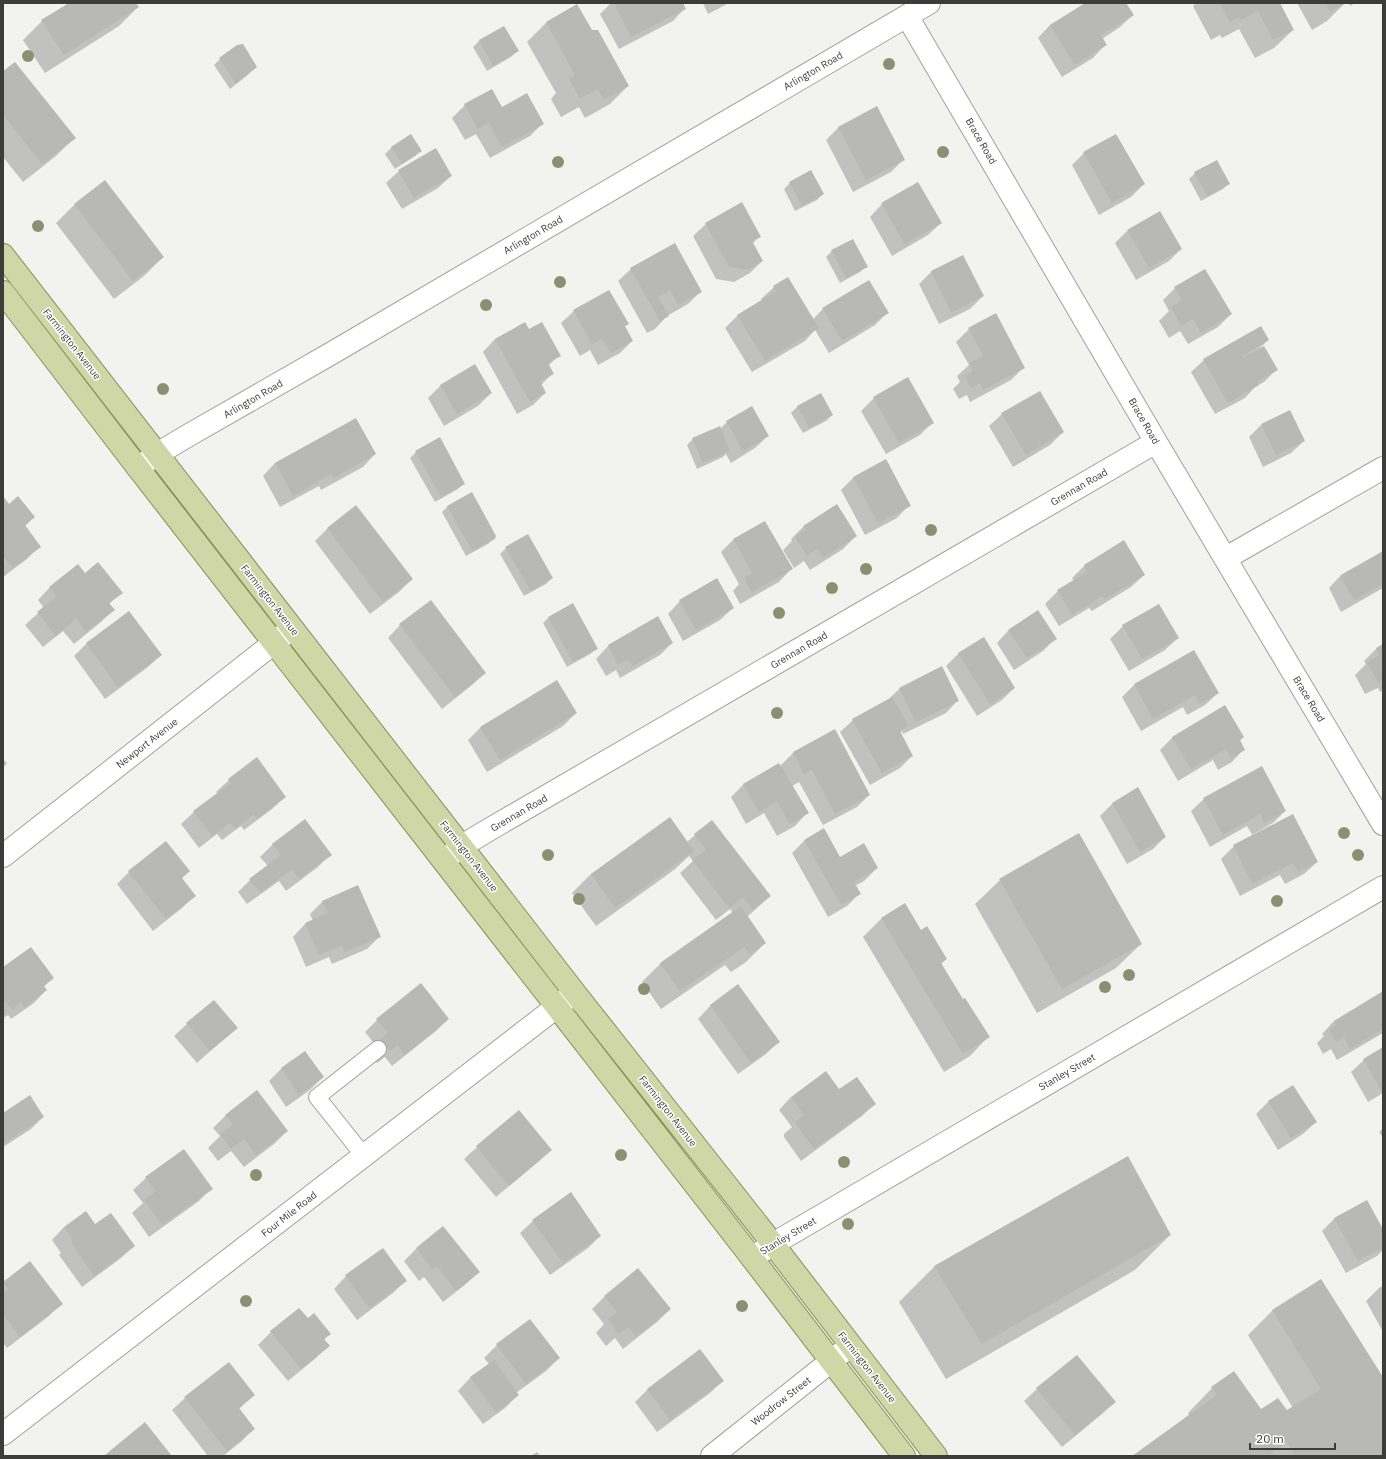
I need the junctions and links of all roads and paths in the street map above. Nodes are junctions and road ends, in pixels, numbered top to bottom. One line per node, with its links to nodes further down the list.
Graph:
1 (929, 3): 2 (street, Arlington Road)
2 (908, 16): 5 (street, Brace Road); 6 (street, Arlington Road)
3 (3, 256): 4 (main road, Farmington Avenue)
4 (8, 286): 6 (main road, Farmington Avenue); 7 (main road, Farmington Avenue)
5 (1156, 442): 9 (street, Brace Road); 13 (street, Grennan Road)
6 (157, 454): 7 (street, Arlington Road); 10 (main road, Farmington Avenue)
7 (138, 468): 11 (main road, Farmington Avenue)
8 (1383, 468): 9 (street)
9 (1226, 558): 12 (street, Brace Road)
10 (292, 629): 11 (street, Newport Avenue); 13 (main road, Farmington Avenue)
11 (274, 643): 14 (street, Newport Avenue); 15 (main road, Farmington Avenue)
12 (1383, 824)
13 (462, 846): 15 (street, Grennan Road); 17 (main road, Farmington Avenue)
14 (3, 856)
15 (444, 861): 18 (main road, Farmington Avenue)
16 (1383, 887): 21 (street, Stanley Street)
17 (575, 993): 18 (street, Four Mile Road); 21 (main road, Farmington Avenue)
18 (557, 1007): 20 (street, Four Mile Road); 22 (main road, Farmington Avenue)
19 (378, 1049): 20 (lane)
20 (364, 1156): 25 (street, Four Mile Road)
21 (773, 1244): 22 (street, Stanley Street); 23 (main road, Farmington Avenue)
22 (752, 1258): 24 (main road, Farmington Avenue)
23 (850, 1346): 24 (street, Woodrow Street); 28 (main road, Farmington Avenue)
24 (830, 1362): 26 (street, Woodrow Street); 27 (main road, Farmington Avenue)
25 (3, 1434)
26 (712, 1456)
27 (904, 1456)
28 (936, 1456)

